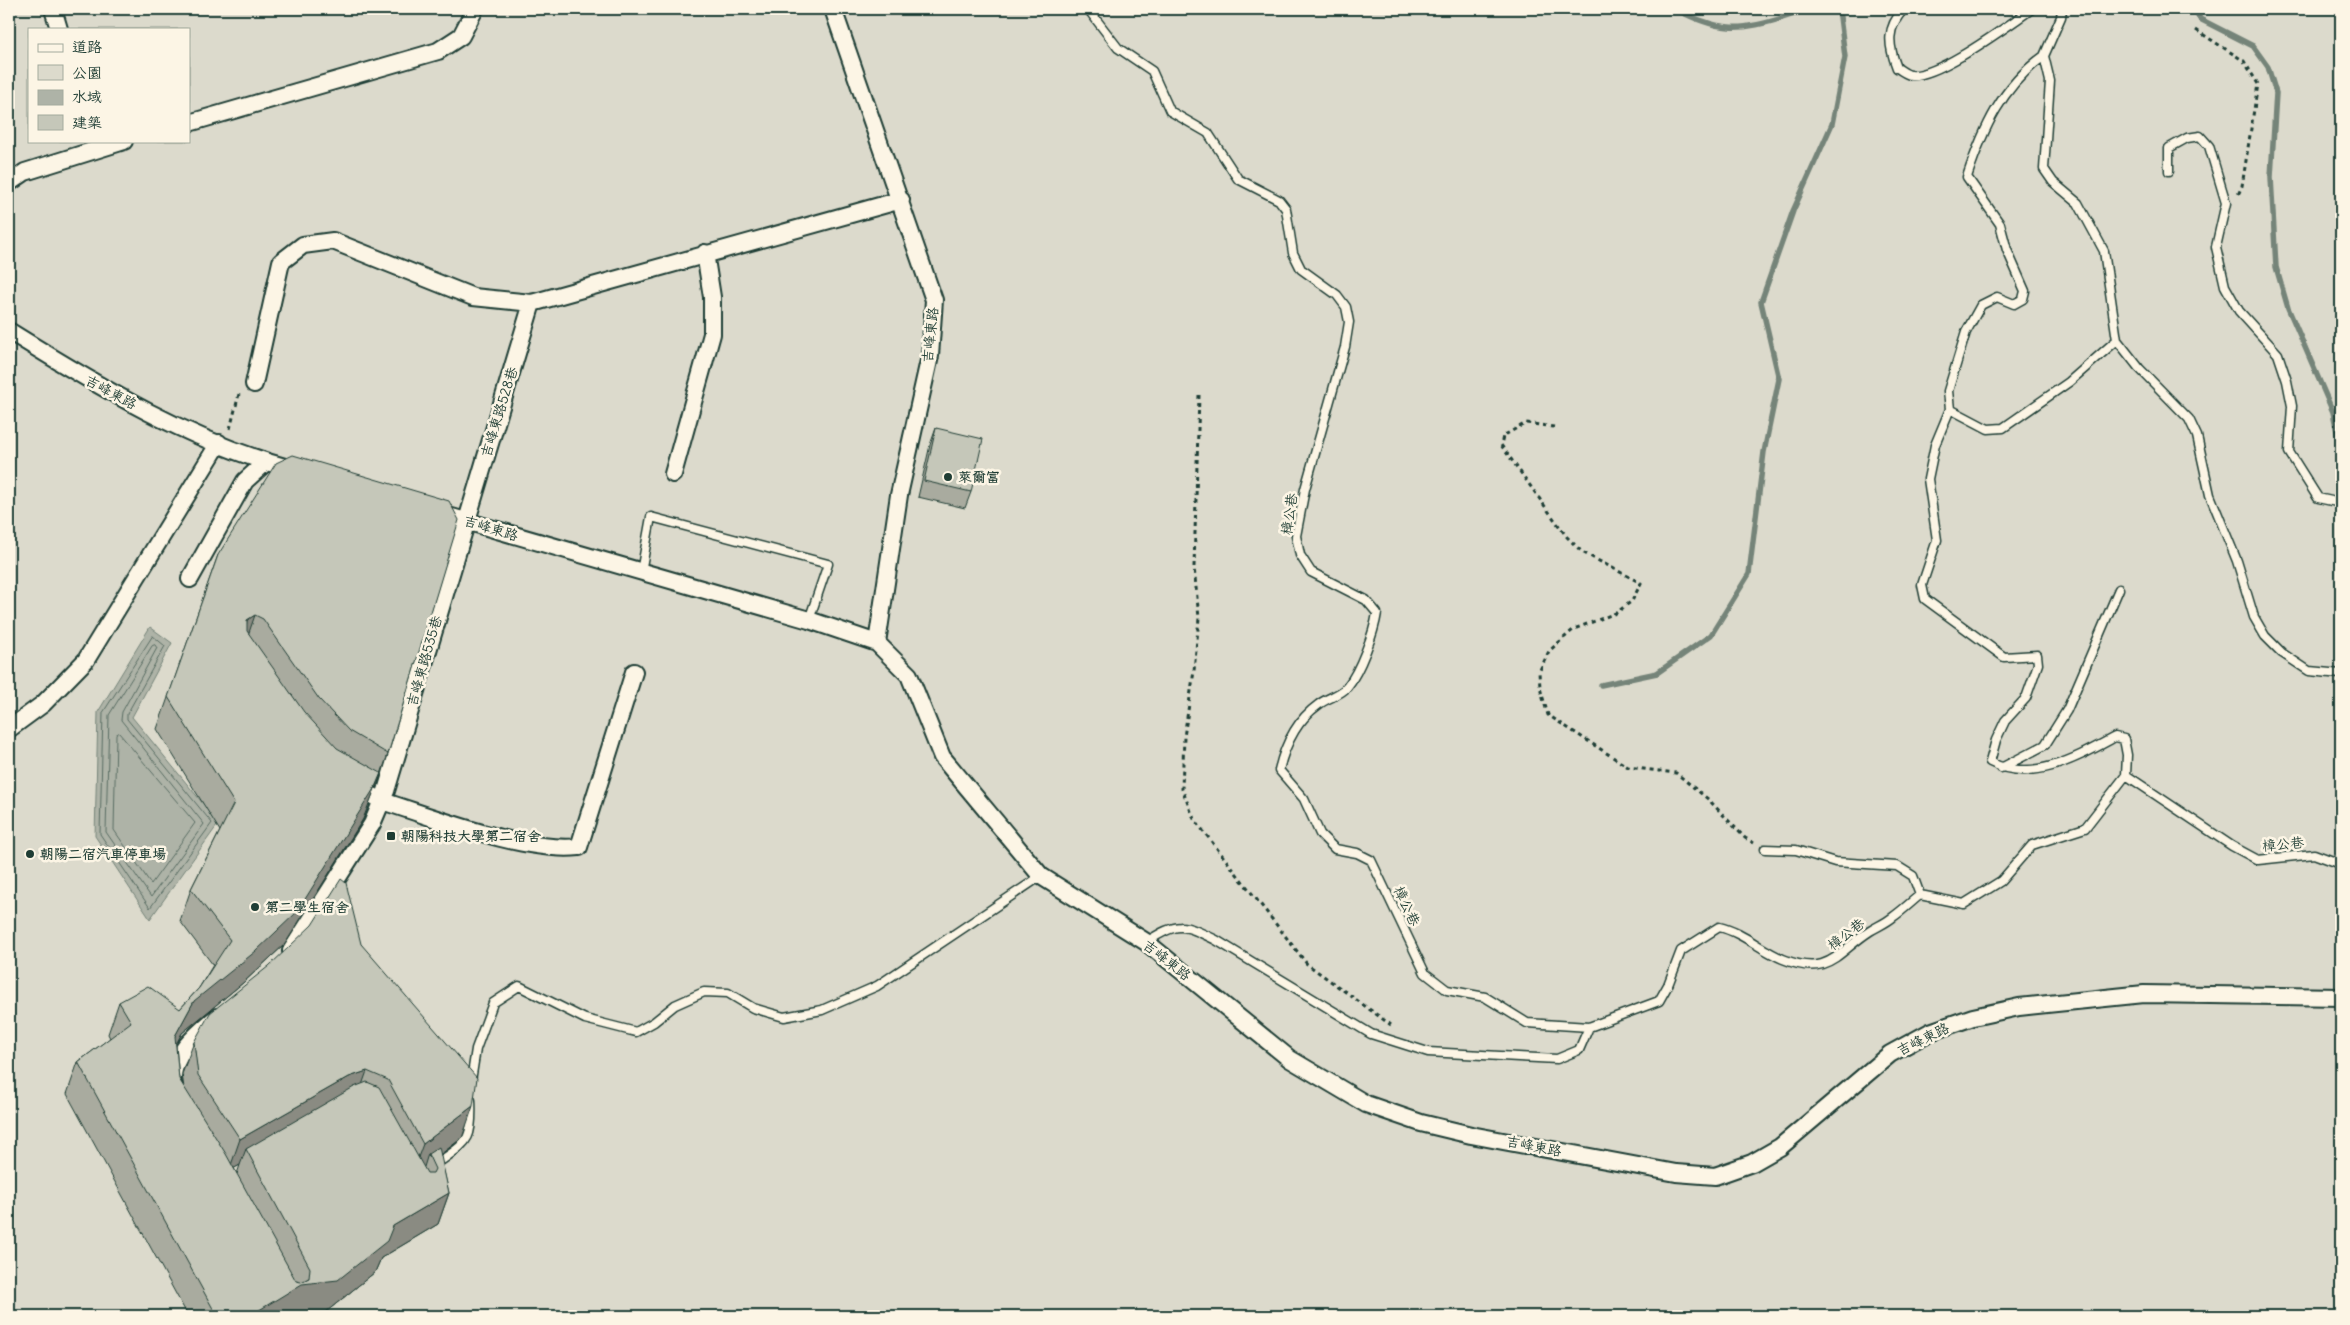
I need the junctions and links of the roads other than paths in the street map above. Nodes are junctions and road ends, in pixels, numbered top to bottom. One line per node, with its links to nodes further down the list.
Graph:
1 (53, 9): 8 (street)
2 (475, 9): 10 (street)
3 (833, 9): 15 (street, 吉峰東路)
4 (1088, 9): 49 (lane, 樟公巷)
5 (1904, 9): 6 (lane)
6 (2032, 9)
7 (2062, 9): 9 (lane)
8 (59, 28)
9 (2044, 56): 19 (lane); 21 (lane)
10 (190, 123)
11 (116, 142): 12 (street)
12 (94, 145): 14 (street)
13 (2169, 171): 26 (lane)
14 (9, 183)
15 (901, 200): 16 (street); 33 (street, 吉峰東路)
16 (705, 253): 17 (street); 25 (street)
17 (532, 303): 20 (street); 28 (street, 吉峰東路528巷)
18 (9, 331): 22 (street, 吉峰東路)
19 (2116, 340): 21 (lane); 35 (lane)
20 (254, 384)
21 (1950, 409): 37 (lane)
22 (222, 445): 23 (street, 吉峰東路); 36 (street)
23 (266, 462): 24 (street, 吉峰東路); 30 (street)
24 (308, 473)
25 (673, 474)
26 (2341, 503)
27 (418, 506): 28 (street, 吉峰東路)
28 (465, 521): 29 (street, 吉峰東路); 40 (street, 吉峰東路535巷)
29 (641, 572): 32 (street, 吉峰東路); 32 (lane)
30 (190, 580)
31 (2119, 589): 37 (lane)
32 (809, 620): 33 (street, 吉峰東路)
33 (877, 643): 43 (street, 吉峰東路)
34 (634, 672): 40 (street)
35 (2341, 674)
36 (9, 729)
37 (2001, 768): 38 (lane)
38 (2126, 775): 42 (lane, 樟公巷); 44 (lane)
39 (356, 786): 40 (street)
40 (382, 801): 46 (street, 吉峰東路535巷)
41 (1766, 849): 44 (lane)
42 (2341, 864)
43 (1041, 876): 45 (street, 吉峰東路); 51 (lane)
44 (1920, 895): 49 (lane, 樟公巷)
45 (1146, 942): 47 (street, 吉峰東路); 49 (lane)
46 (279, 963)
47 (2341, 997)
48 (229, 1008): 50 (street)
49 (1589, 1027)
50 (176, 1101)
51 (424, 1174)

